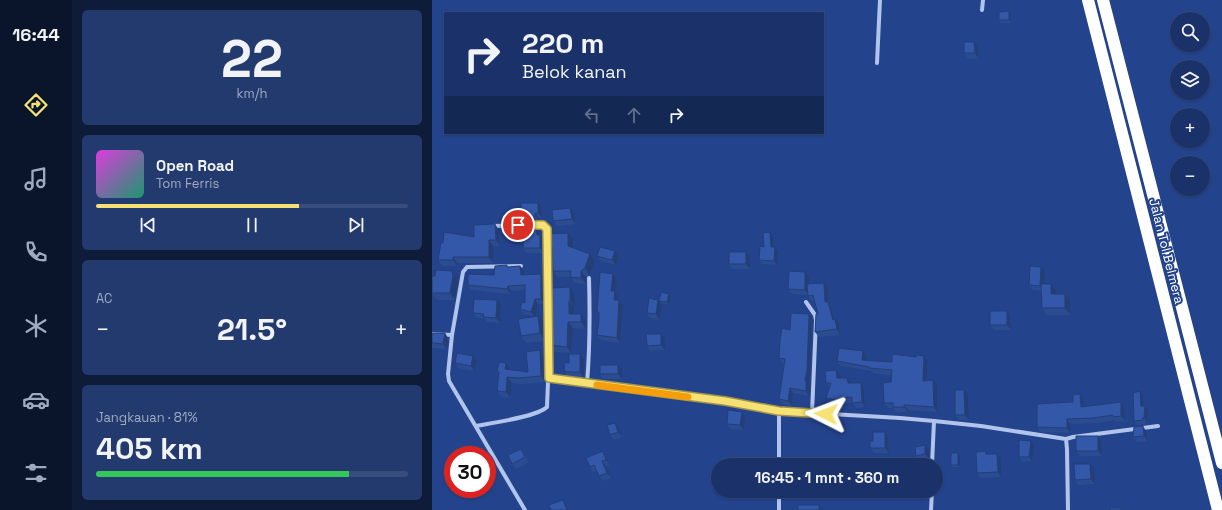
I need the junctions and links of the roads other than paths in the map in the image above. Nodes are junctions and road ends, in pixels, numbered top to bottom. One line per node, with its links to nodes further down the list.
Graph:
1 (880, 0): 6 (street)
2 (983, 0): 5 (street)
3 (1088, 0): 30 (highway, Jalan Tol Belmera)
4 (1103, 0): 23 (highway, Jalan Tol Belmera)
5 (982, 10)
6 (877, 63)
7 (487, 226): 13 (street)
8 (520, 266): 12 (street)
9 (589, 278): 14 (street)
10 (806, 302): 16 (street)
11 (432, 334): 12 (street)
12 (452, 335): 18 (street)
13 (549, 378): 14 (street); 18 (street)
14 (587, 383): 15 (street)
15 (779, 411): 16 (street); 21 (street)
16 (812, 413): 17 (street)
17 (934, 421): 20 (street); 22 (street)
18 (476, 426): 26 (street)
19 (1158, 426): 20 (street)
20 (1066, 439): 29 (street)
21 (779, 458)
22 (932, 458)
23 (1222, 463)
24 (779, 498): 27 (street)
25 (932, 498): 28 (street)
26 (525, 510)
27 (779, 510)
28 (931, 510)
29 (1068, 510)
30 (1218, 510)

